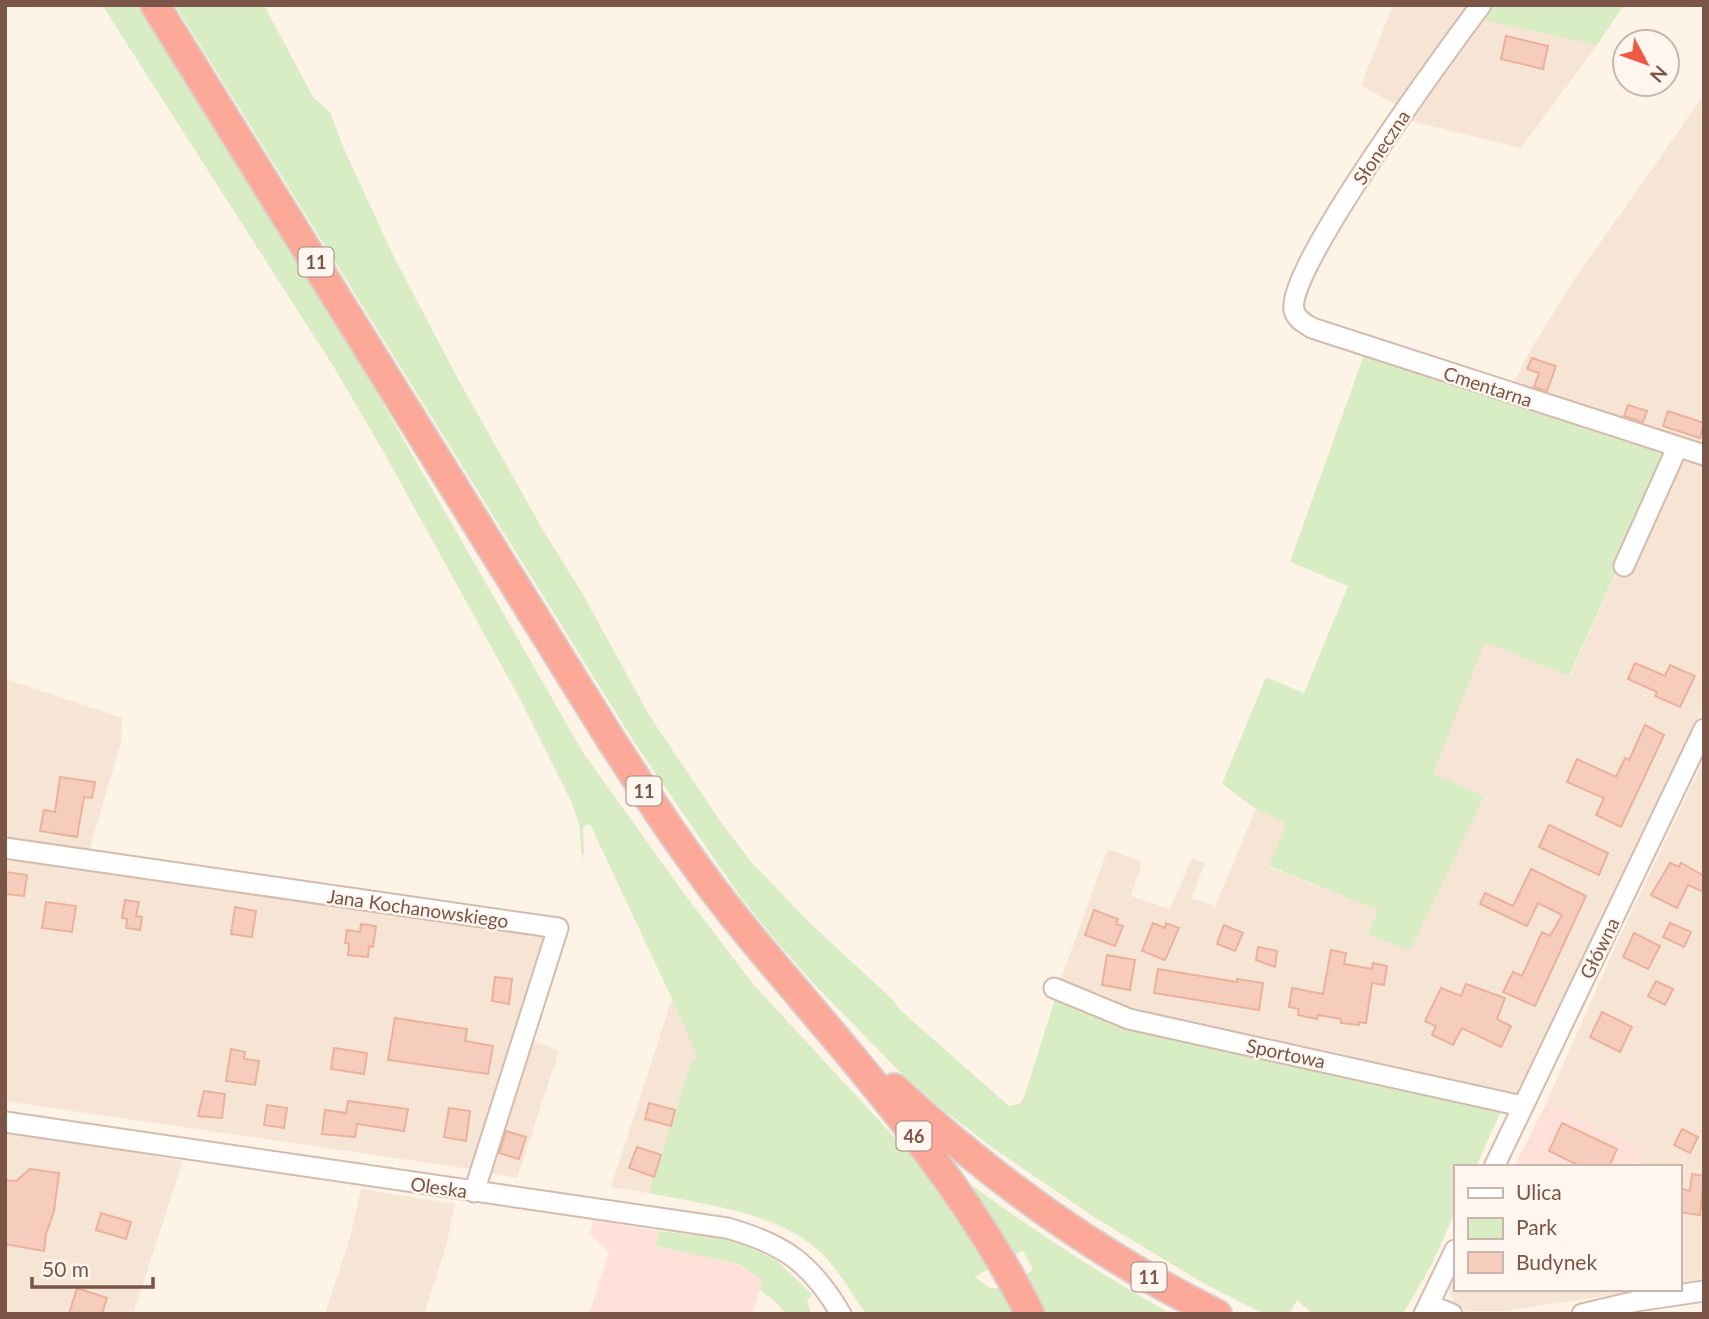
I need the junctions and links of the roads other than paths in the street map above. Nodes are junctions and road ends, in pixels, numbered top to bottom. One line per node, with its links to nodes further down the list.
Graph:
1 (155, 5): 10 (highway, 11)
2 (1481, 5): 3 (street, Słoneczna)
3 (1294, 296): 4 (street, Cmentarna)
4 (1677, 448): 5 (street, Cmentarna); 6 (street)
5 (1704, 455)
6 (1624, 566)
7 (1704, 729): 11 (street, Główna)
8 (5, 848): 14 (street, Jana Kochanowskiego)
9 (1054, 988): 11 (street, Sportowa)
10 (807, 1003): 19 (highway, 46); 20 (highway, 11)
11 (1522, 1106): 13 (street, Główna)
12 (5, 1122): 14 (street, Oleska)
13 (1495, 1165)
14 (474, 1192): 18 (street, Oleska)
15 (1454, 1252): 17 (street)
16 (1704, 1291): 22 (street)
17 (1427, 1309): 21 (street)
18 (841, 1314)
19 (1030, 1314)
20 (1217, 1314)
21 (1452, 1314)
22 (1582, 1314)

